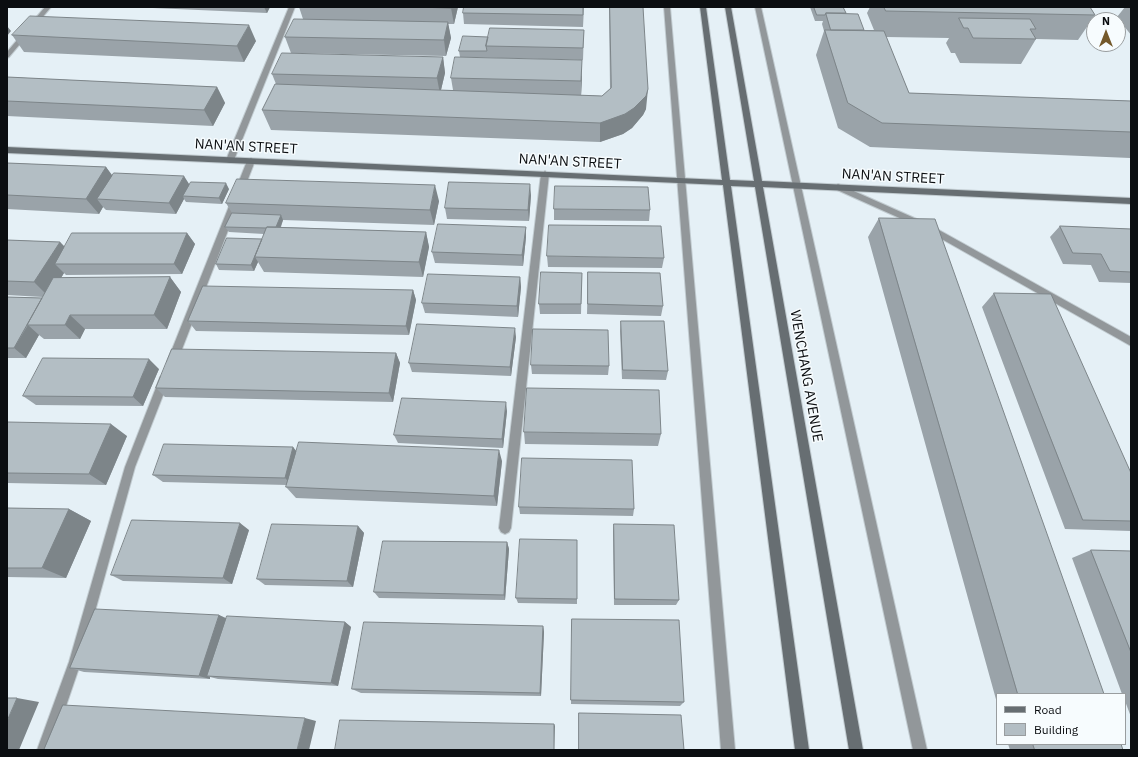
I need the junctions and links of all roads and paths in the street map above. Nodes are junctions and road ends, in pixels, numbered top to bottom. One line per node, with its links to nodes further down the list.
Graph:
1 (48, 7): 7 (street)
2 (292, 7): 9 (street)
3 (667, 7): 12 (street)
4 (703, 7): 13 (main road)
5 (728, 7): 14 (main road, WENCHANG AVENUE)
6 (758, 7): 15 (street)
7 (7, 56)
8 (7, 150): 9 (main road, NAN'AN STREET)
9 (230, 160): 10 (main road, NAN'AN STREET)
10 (251, 161): 11 (main road, NAN'AN STREET); 20 (street)
11 (545, 174): 12 (main road, NAN'AN STREET); 19 (street)
12 (681, 180): 13 (main road, NAN'AN STREET); 21 (street)
13 (726, 182): 14 (main road, NAN'AN STREET); 22 (main road)
14 (759, 184): 15 (main road, NAN'AN STREET); 23 (main road, WENCHANG AVENUE)
15 (797, 185): 16 (main road, NAN'AN STREET); 24 (street)
16 (838, 188): 17 (main road, NAN'AN STREET); 18 (street)
17 (1131, 201)
18 (1131, 342)
19 (505, 528)
20 (44, 750)
21 (728, 750)
22 (802, 750)
23 (856, 750)
24 (920, 750)

